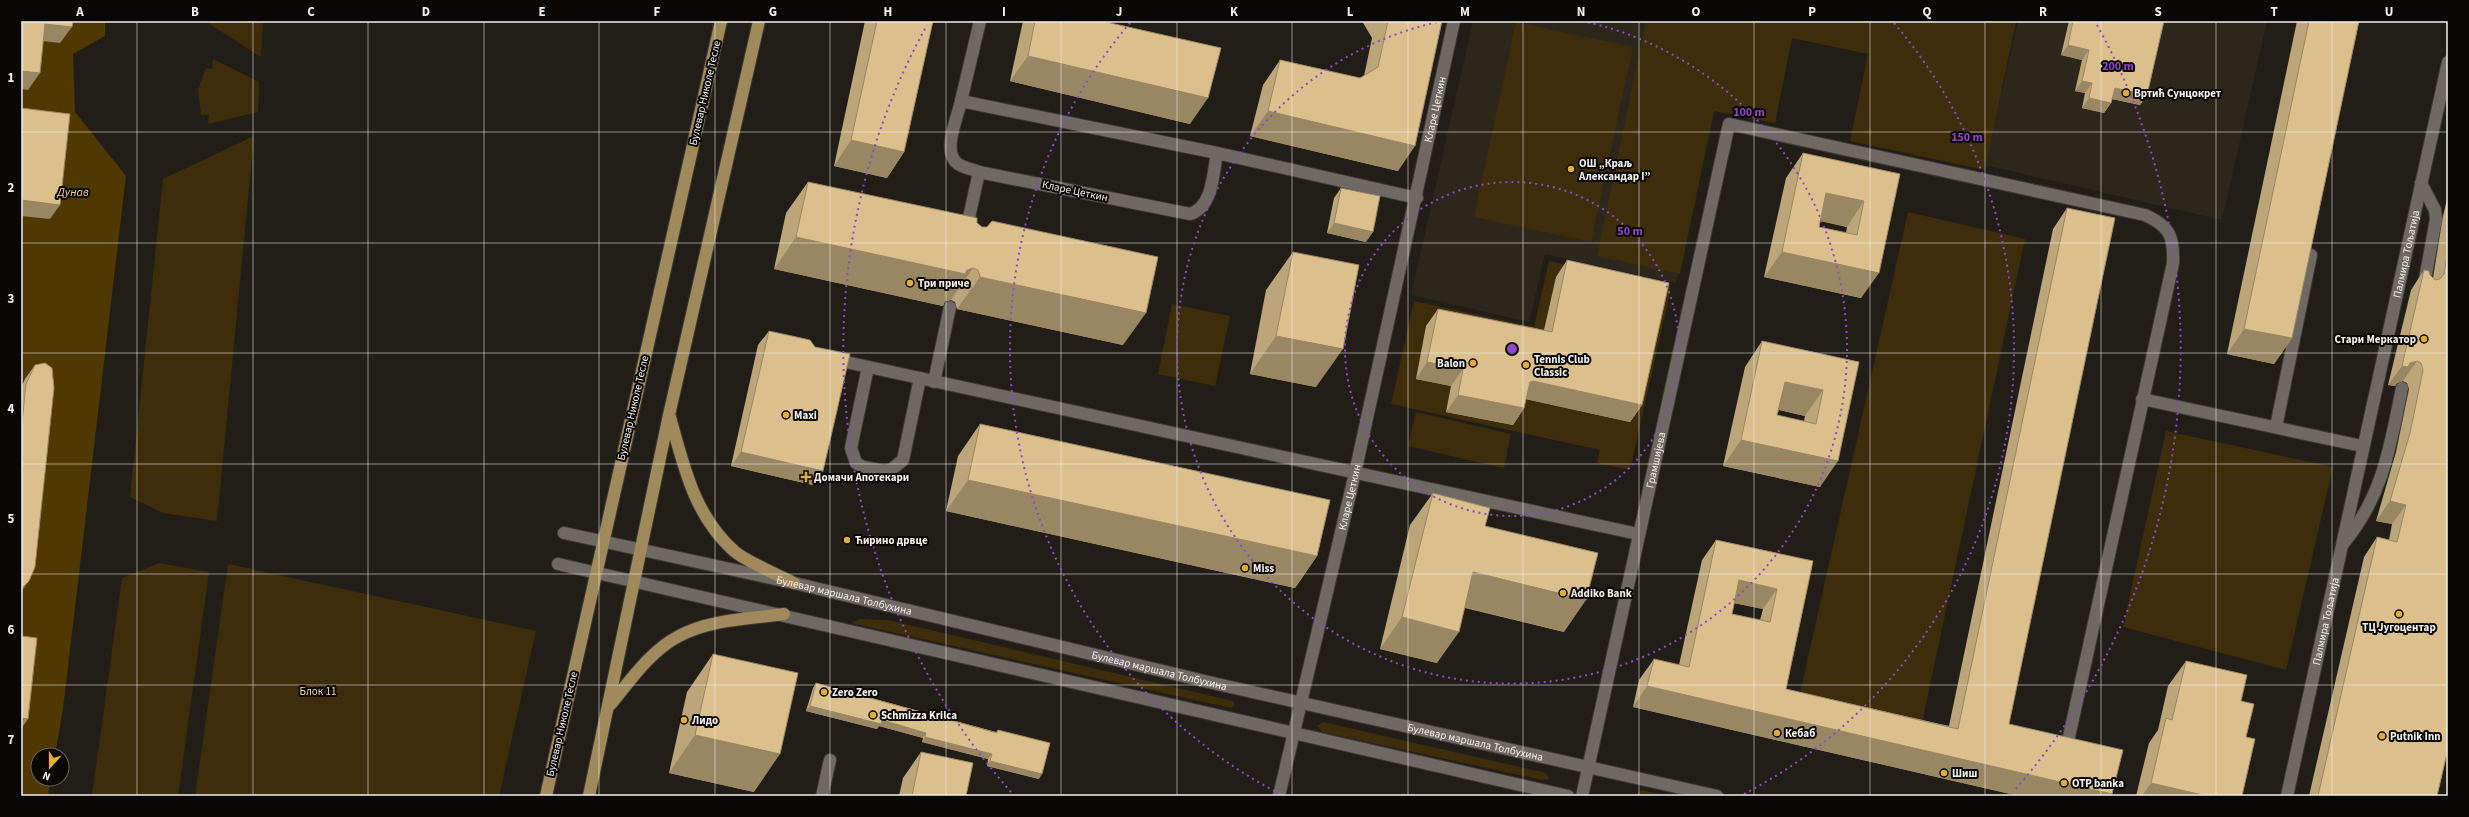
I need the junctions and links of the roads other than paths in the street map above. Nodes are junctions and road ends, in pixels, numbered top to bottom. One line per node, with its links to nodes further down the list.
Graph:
1 (722, 21): 29 (main road, Булевар Николе Тесле)
2 (759, 21): 23 (main road)
3 (980, 21): 6 (street, Кларе Цеткин)
4 (1454, 21): 12 (street, Кларе Цеткин)
5 (2448, 62): 8 (street, Палмира Тољатија)
6 (962, 101): 9 (street); 10 (street, Кларе Цеткин)
7 (2448, 107): 8 (street)
8 (2436, 114): 11 (street, Палмира Тољатија)
9 (1218, 153): 10 (street, Кларе Цеткин); 12 (street)
10 (979, 172): 13 (street)
11 (2421, 183): 15 (street); 25 (street, Палмира Тољатија)
12 (1417, 198): 26 (street, Кларе Цеткин)
13 (963, 244)
14 (2311, 255): 24 (street)
15 (2423, 292)
16 (950, 307): 20 (street)
17 (822, 357): 18 (street)
18 (868, 367): 19 (street); 19 (street)
19 (920, 378): 20 (street)
20 (934, 382): 26 (street)
21 (2402, 388): 30 (street)
22 (2142, 399): 24 (street); 28 (street, Грамшијева); 40 (street)
23 (670, 415): 31 (main road); 35 (main road)
24 (2276, 427): 25 (street)
25 (2362, 446): 30 (street, Палмира Тољатија)
26 (1355, 473): 28 (street); 37 (street, Кларе Цеткин)
27 (564, 532): 29 (street, Булевар маршала Толбухина)
28 (1638, 534): 42 (street, Грамшијева)
29 (602, 541): 31 (street, Булевар маршала Толбухина); 33 (main road, Булевар Николе Тесле)
30 (2341, 546): 50 (street, Палмира Тољатија)
31 (642, 550): 34 (main road); 35 (street, Булевар маршала Толбухина)
32 (558, 564): 33 (street)
33 (596, 572): 34 (street); 43 (main road, Булевар Николе Тесле)
34 (635, 581): 36 (street); 38 (main road)
35 (794, 584): 37 (street, Булевар маршала Толбухина)
36 (784, 614): 38 (main road); 39 (street)
37 (1302, 704): 39 (street, Кларе Цеткин); 42 (street, Булевар маршала Толбухина)
38 (608, 708): 44 (main road)
39 (1294, 734): 46 (street, Кларе Цеткин); 47 (street)
40 (2069, 737)
41 (830, 760): 45 (street)
42 (1588, 766): 48 (street, Грамшијева); 49 (street, Булевар маршала Толбухина)
43 (546, 796)
44 (589, 796)
45 (822, 796)
46 (1279, 796)
47 (1568, 796)
48 (1582, 796)
49 (1717, 796)
50 (2287, 796)

